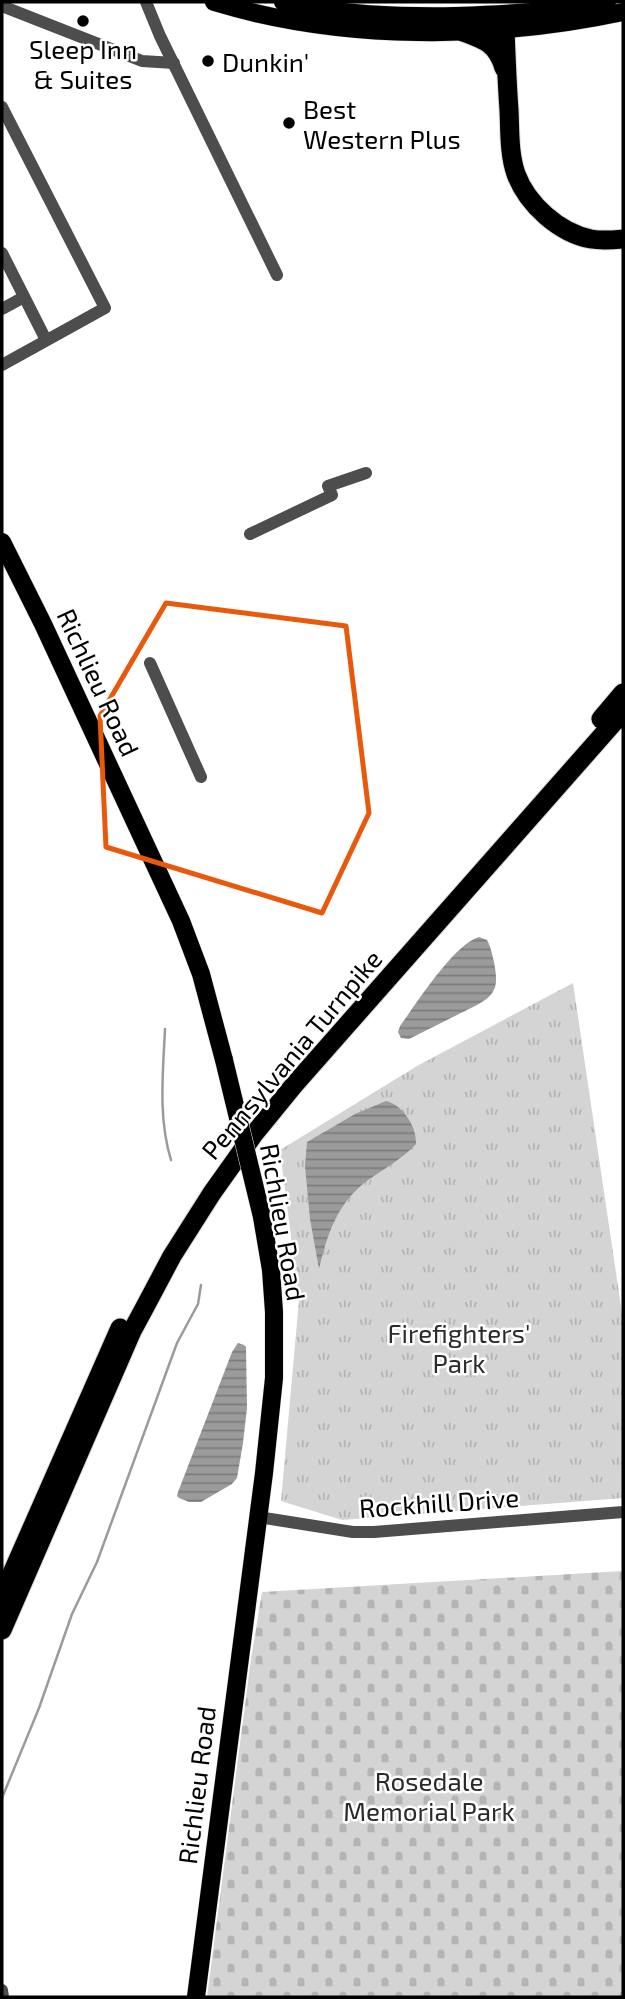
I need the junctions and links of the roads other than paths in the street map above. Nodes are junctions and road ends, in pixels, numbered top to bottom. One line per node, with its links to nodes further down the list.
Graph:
1 (146, 2): 9 (street)
2 (214, 2): 8 (main road)
3 (283, 2): 7 (main road)
4 (607, 2): 7 (main road)
5 (2, 6): 9 (street)
6 (623, 12): 7 (main road)
7 (508, 24): 8 (main road); 10 (highway); 12 (highway)
8 (463, 32): 10 (highway)
9 (174, 63): 15 (street)
10 (507, 81): 13 (highway)
11 (2, 107): 18 (street)
12 (623, 226)
13 (623, 239)
14 (2, 253): 16 (street)
15 (276, 275)
16 (24, 297): 17 (street); 18 (street)
17 (2, 309)
18 (46, 341): 19 (street)
19 (2, 365)
20 (366, 473): 21 (street)
21 (250, 534)
22 (2, 542): 28 (main road, Richlieu Road, bridge)
23 (150, 663): 26 (street)
24 (623, 693): 29 (highway, Pennsylvania Turnpike)
25 (623, 712): 30 (highway, Pennsylvania Turnpike)
26 (201, 777)
27 (623, 1512): 28 (street, Rockhill Drive)
28 (258, 1517): 33 (main road, Richlieu Road)
29 (2, 1596)
30 (2, 1630)
31 (2, 1990): 32 (street)
32 (4, 1997)
33 (196, 1997)

